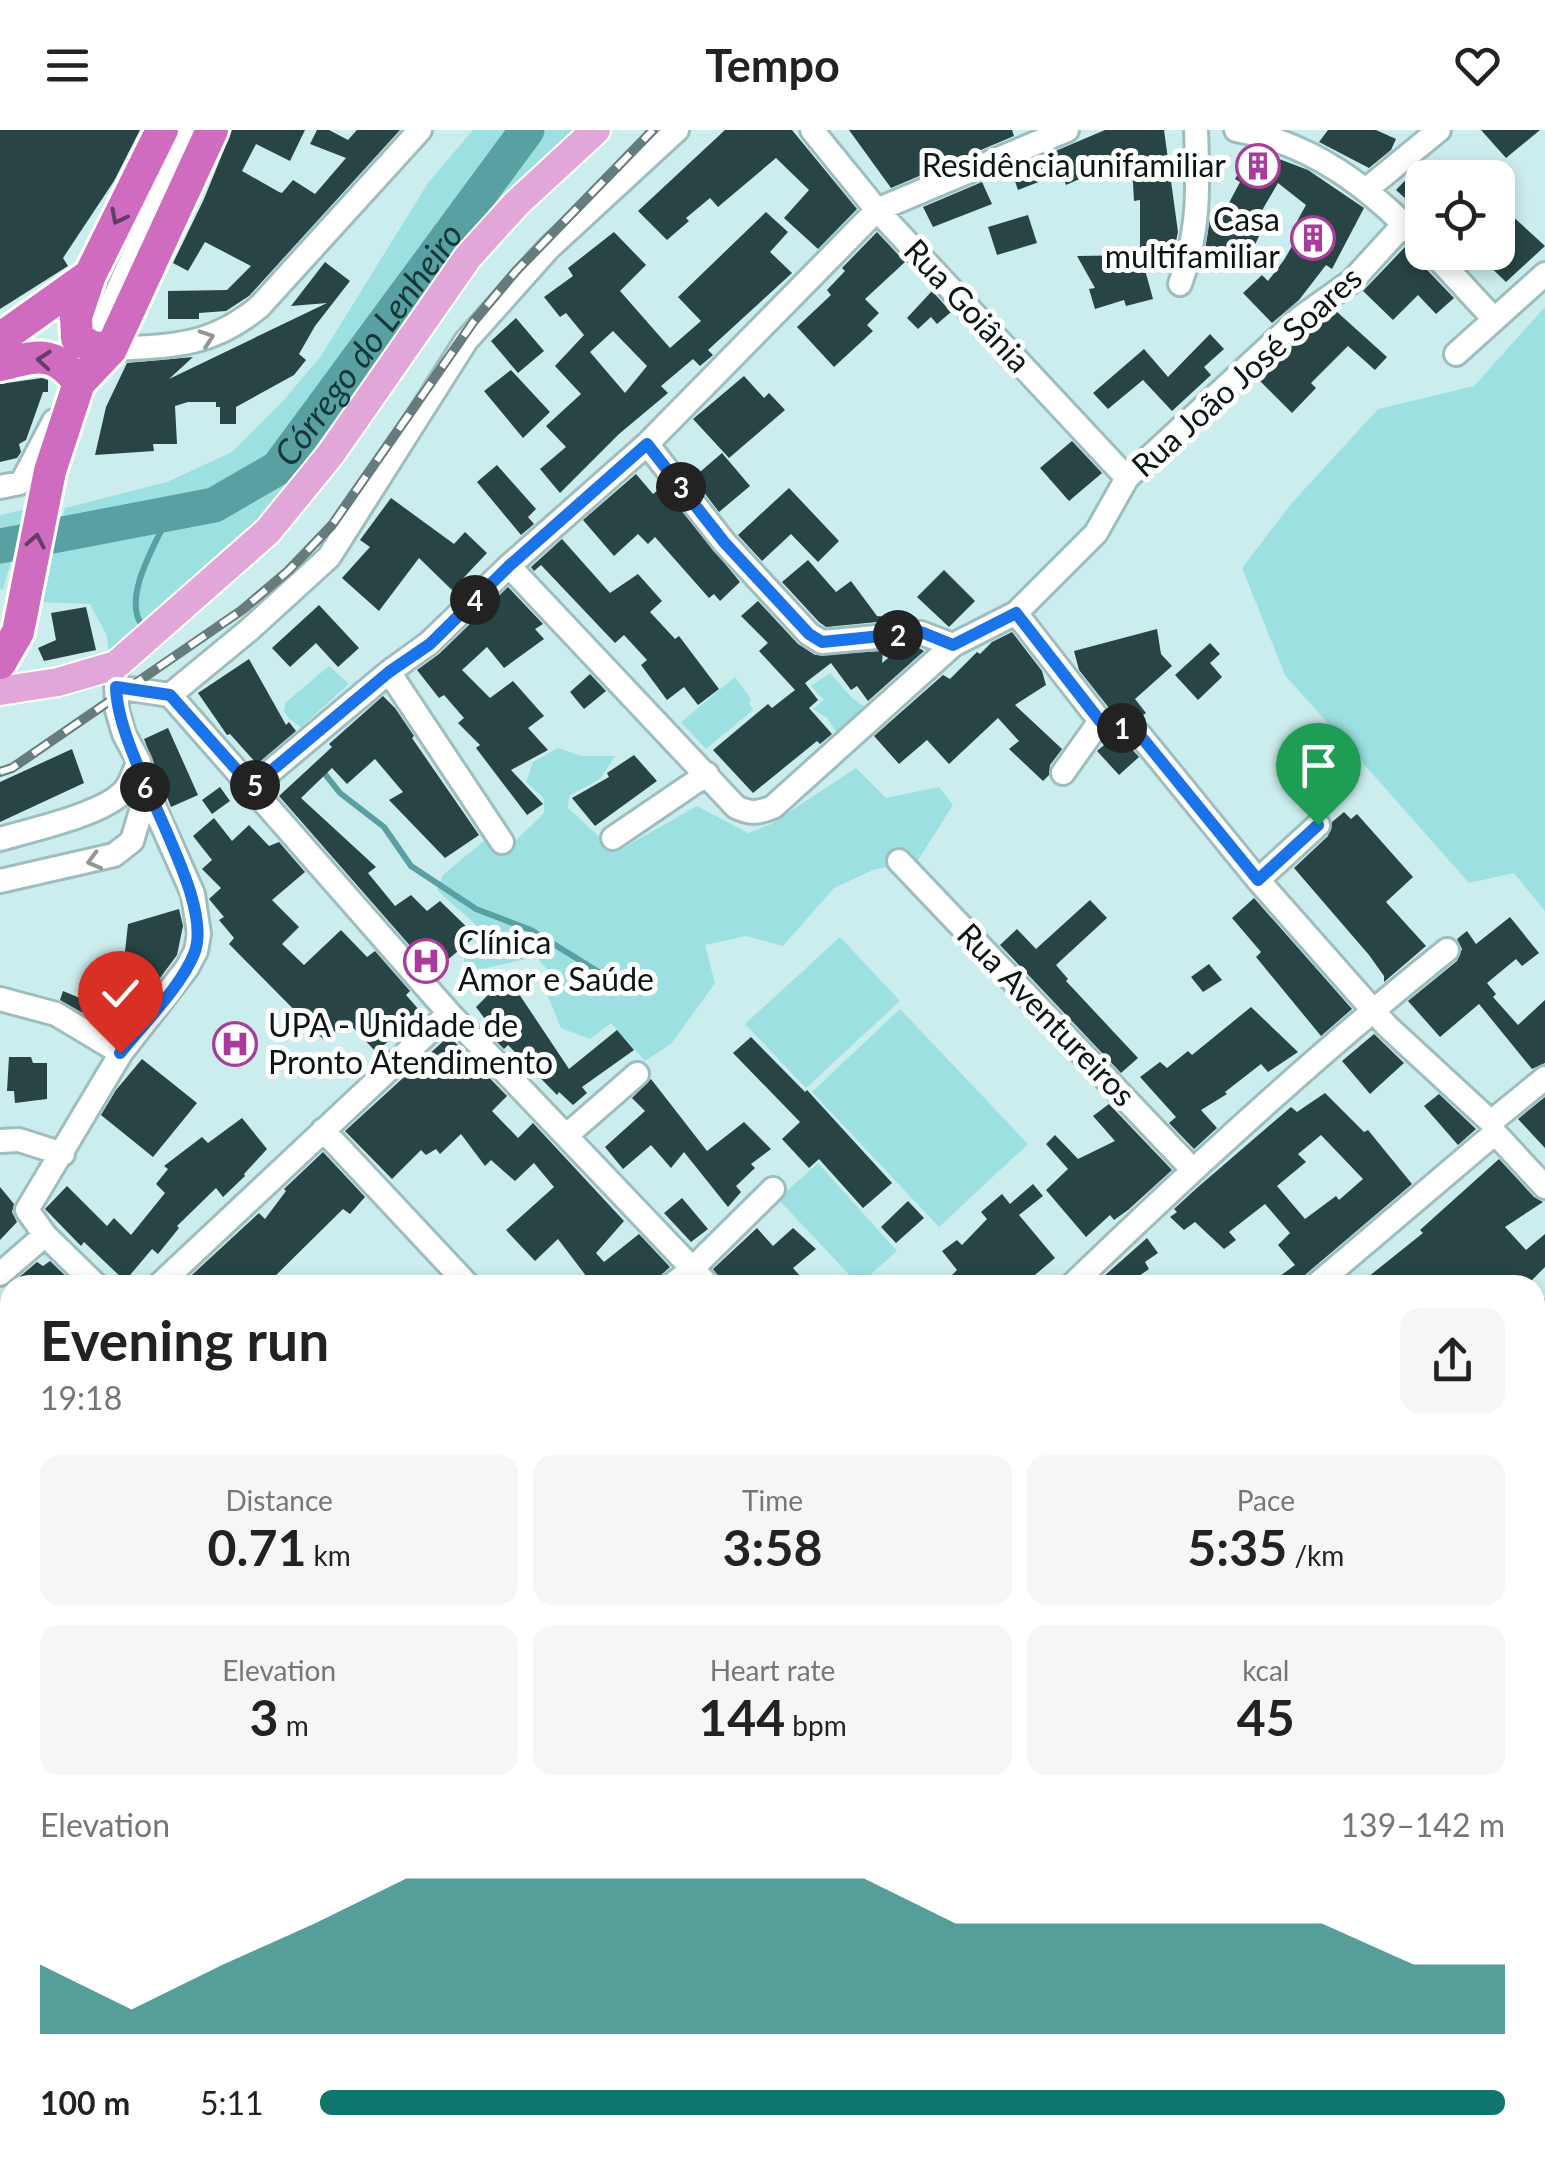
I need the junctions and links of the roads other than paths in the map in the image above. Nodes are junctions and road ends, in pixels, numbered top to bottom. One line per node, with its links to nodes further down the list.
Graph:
1 (162, 130): 18 (highway, one-way to 18)
2 (190, 130): 23 (street)
3 (212, 130): 23 (highway)
4 (420, 130): 23 (street, one-way to 4)
5 (596, 130): 37 (main road)
6 (677, 130): 39 (street)
7 (812, 130): 15 (street, Rua Goiânia)
8 (1067, 130): 13 (street)
9 (1196, 130): 20 (street)
10 (1236, 130): 12 (street)
11 (1438, 130): 14 (street)
12 (1269, 133): 14 (street)
13 (1028, 136): 15 (street)
14 (1367, 188): 16 (street)
15 (877, 210): 27 (street); 28 (street, Rua Goiânia)
16 (1404, 224): 28 (street, Rua João José Soares)
17 (1449, 270): 21 (street)
18 (90, 274): 22 (highway); 23 (highway)
19 (1545, 274): 21 (street)
20 (1180, 284)
21 (1494, 318): 24 (street)
22 (0, 339)
23 (101, 348): 26 (highway)
24 (1456, 354)
25 (0, 366): 26 (highway, one-way to 25)
26 (80, 384): 29 (highway)
27 (647, 444): 30 (street); 33 (street)
28 (1127, 478): 31 (street, Rua João José Soares)
29 (23, 480): 32 (highway, one-way to 29)
30 (509, 566): 35 (street); 43 (street, Rua João José Soares)
31 (1016, 613): 33 (street, Rua João José Soares); 40 (street)
32 (20, 622): 34 (highway); 36 (main road)
33 (953, 645): 43 (street, Rua João José Soares)
34 (0, 663)
35 (389, 672): 44 (street); 49 (street)
36 (58, 682): 37 (main road); 38 (main road)
37 (116, 687): 39 (street); 41 (street)
38 (0, 691)
39 (170, 695): 44 (street)
40 (1100, 721): 42 (street); 51 (street)
41 (138, 762): 45 (street); 48 (street)
42 (1063, 773)
43 (706, 774): 47 (street)
44 (252, 787): 56 (street)
45 (146, 792): 52 (street, one-way to 52); 57 (street)
46 (1318, 825): 51 (street)
47 (613, 838)
48 (0, 839)
49 (502, 842)
50 (900, 861): 65 (street, Rua Aventureiros)
51 (1258, 880): 55 (street)
52 (0, 881)
53 (1447, 950): 55 (street)
54 (0, 999): 57 (street)
55 (1372, 1010): 60 (street); 65 (street)
56 (449, 1013): 61 (street); 62 (street)
57 (120, 1053): 64 (street)
58 (637, 1074): 62 (street)
59 (1545, 1078): 60 (street)
60 (1493, 1128): 66 (street); 76 (street)
61 (324, 1130): 71 (street); 72 (street)
62 (567, 1135): 73 (street)
63 (0, 1141): 64 (street)
64 (63, 1154): 68 (street)
65 (1192, 1169): 75 (street)
66 (1545, 1188)
67 (773, 1189): 74 (street)
68 (45, 1234): 69 (street); 70 (street)
69 (0, 1274)
70 (86, 1275)
71 (169, 1275)
72 (459, 1275)
73 (699, 1275)
74 (703, 1275)
75 (1082, 1275)
76 (1327, 1275)

